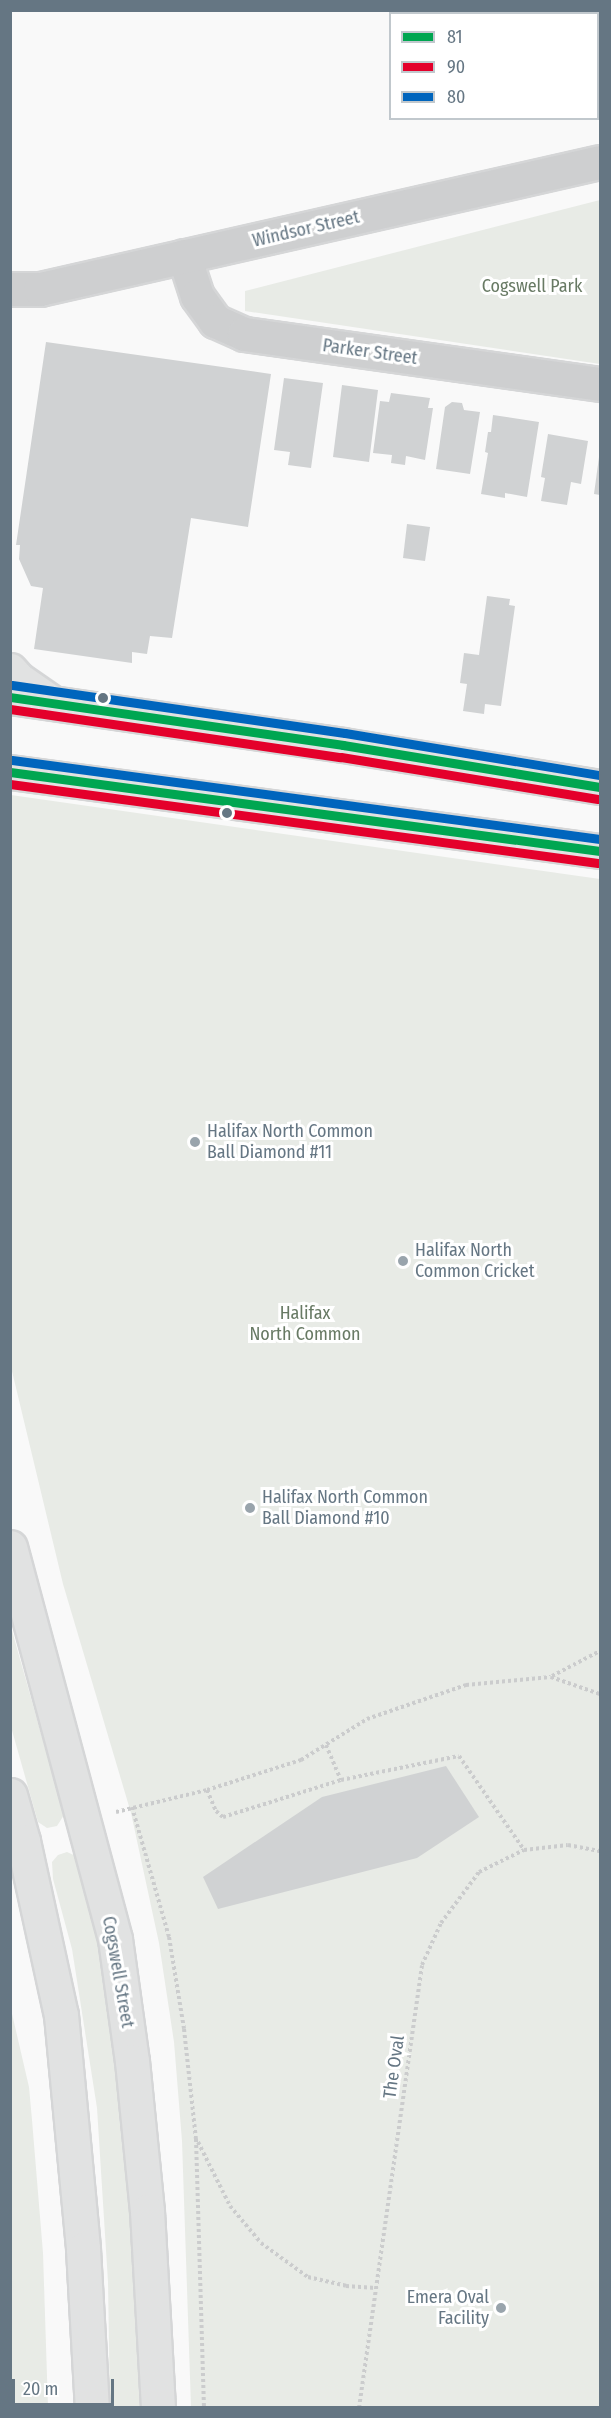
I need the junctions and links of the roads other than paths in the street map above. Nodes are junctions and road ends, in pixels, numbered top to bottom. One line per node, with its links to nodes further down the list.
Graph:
1 (600, 162): 2 (street, Windsor Street)
2 (184, 256): 3 (street, Windsor Street); 4 (street, Parker Street)
3 (10, 289)
4 (600, 384)
5 (10, 670): 7 (main road)
6 (10, 698): 7 (main road)
7 (52, 703): 9 (main road)
8 (10, 772): 10 (main road)
9 (600, 787)
10 (600, 851)
11 (10, 1547): 14 (main road, Cogswell Street)
12 (10, 1795): 13 (main road)
13 (92, 2408)
14 (158, 2408)

